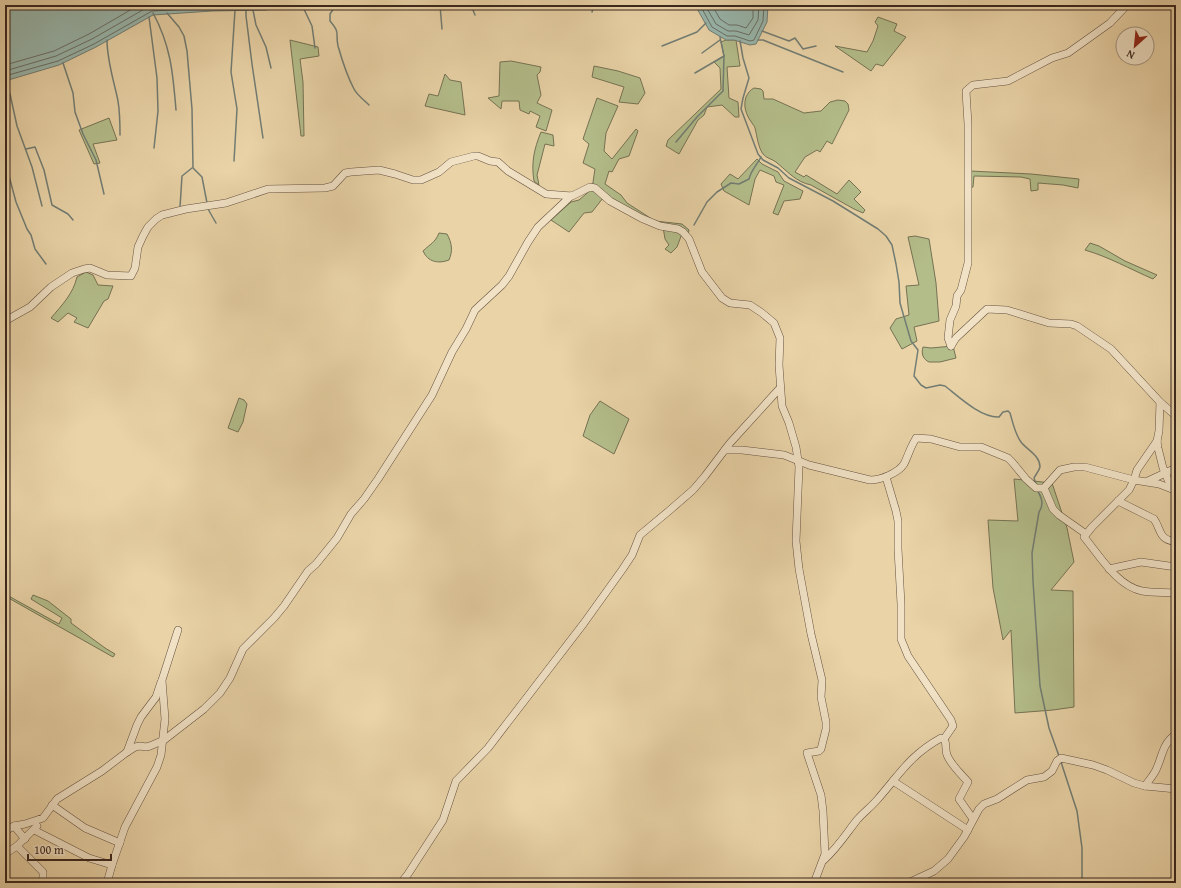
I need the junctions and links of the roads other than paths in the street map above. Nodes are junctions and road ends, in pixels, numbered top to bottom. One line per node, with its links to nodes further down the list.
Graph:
1 (1127, 5): 5 (street)
2 (572, 196): 3 (street); 4 (street); 27 (street)
3 (5, 321)
4 (780, 388): 8 (street); 9 (street)
5 (1160, 402): 6 (street); 7 (street)
6 (1176, 416)
7 (1157, 441): 11 (street); 13 (street)
8 (725, 450): 9 (street); 47 (street)
9 (798, 461): 12 (street); 43 (street)
10 (1176, 468): 11 (street)
11 (1165, 473): 14 (street); 16 (street)
12 (886, 477): 15 (street); 26 (street)
13 (1134, 480): 14 (street); 15 (street); 17 (street)
14 (1148, 482): 16 (street)
15 (1044, 488): 18 (street)
16 (1174, 490)
17 (1118, 501): 18 (street); 19 (street)
18 (1086, 534): 21 (street)
19 (1176, 542)
20 (1176, 567): 21 (street)
21 (1109, 568): 22 (street)
22 (1176, 593)
23 (178, 630): 24 (street)
24 (162, 680): 27 (street); 28 (street)
25 (1176, 734): 30 (street)
26 (944, 739): 29 (street); 34 (street)
27 (164, 740): 28 (street); 40 (street)
28 (127, 752): 32 (street)
29 (893, 781): 37 (street); 43 (street)
30 (1145, 786): 31 (street); 34 (street)
31 (1176, 789)
32 (52, 805): 33 (street); 40 (street)
33 (43, 818): 35 (street); 36 (street)
34 (973, 819): 37 (street)
35 (14, 826): 38 (street); 39 (street)
36 (34, 830): 39 (street); 44 (street)
37 (968, 830): 49 (street)
38 (5, 831)
39 (25, 839): 41 (street)
40 (120, 843): 44 (street)
41 (17, 846): 42 (street); 45 (street)
42 (5, 854)
43 (823, 860): 48 (street)
44 (112, 865): 46 (street)
45 (39, 883)
46 (107, 883)
47 (401, 883)
48 (814, 883)
49 (908, 883)

